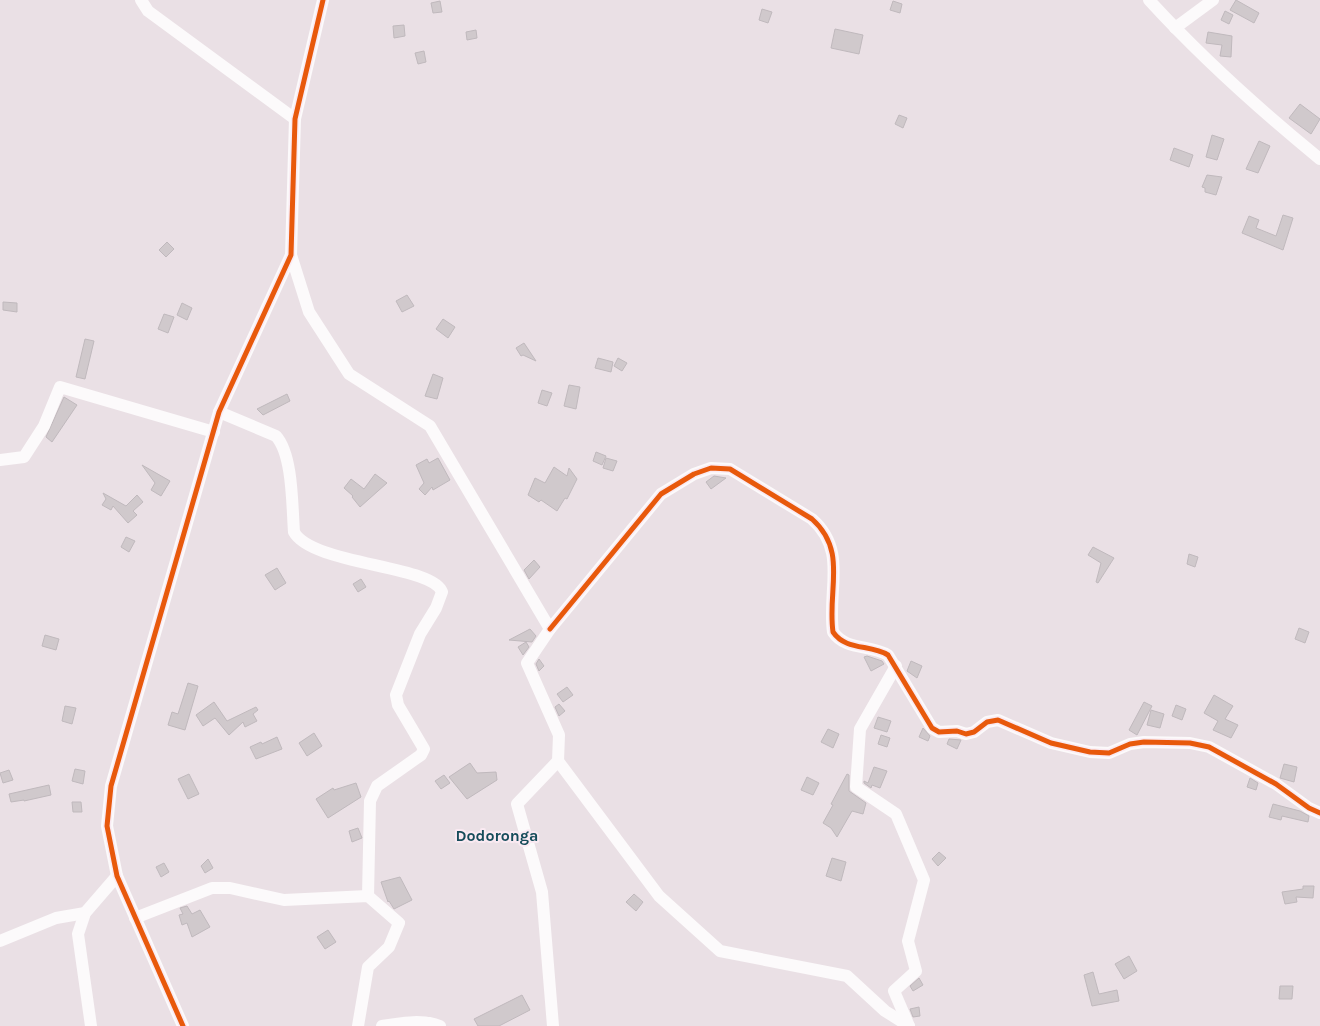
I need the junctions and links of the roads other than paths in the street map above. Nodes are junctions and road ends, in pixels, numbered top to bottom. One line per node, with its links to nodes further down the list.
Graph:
1 (141, 0): 6 (street)
2 (324, 0): 6 (street)
3 (1150, 0): 5 (street)
4 (1213, 0): 5 (street)
5 (1174, 28): 7 (street)
6 (295, 119): 8 (street)
7 (1320, 159)
8 (291, 255): 9 (street); 12 (street)
9 (219, 412): 10 (street); 17 (street)
10 (214, 432): 11 (street); 16 (street)
11 (0, 460)
12 (550, 629): 13 (street); 14 (street)
13 (896, 666): 14 (street); 15 (street)
14 (558, 761): 26 (street)
15 (1320, 813)
16 (117, 876): 18 (street); 19 (street)
17 (368, 896): 19 (street); 23 (street)
18 (85, 914): 20 (street); 21 (street)
19 (135, 918): 22 (street)
20 (0, 941)
21 (91, 1026)
22 (183, 1026)
23 (358, 1026)
24 (382, 1026): 25 (street)
25 (440, 1026)
26 (553, 1026)

